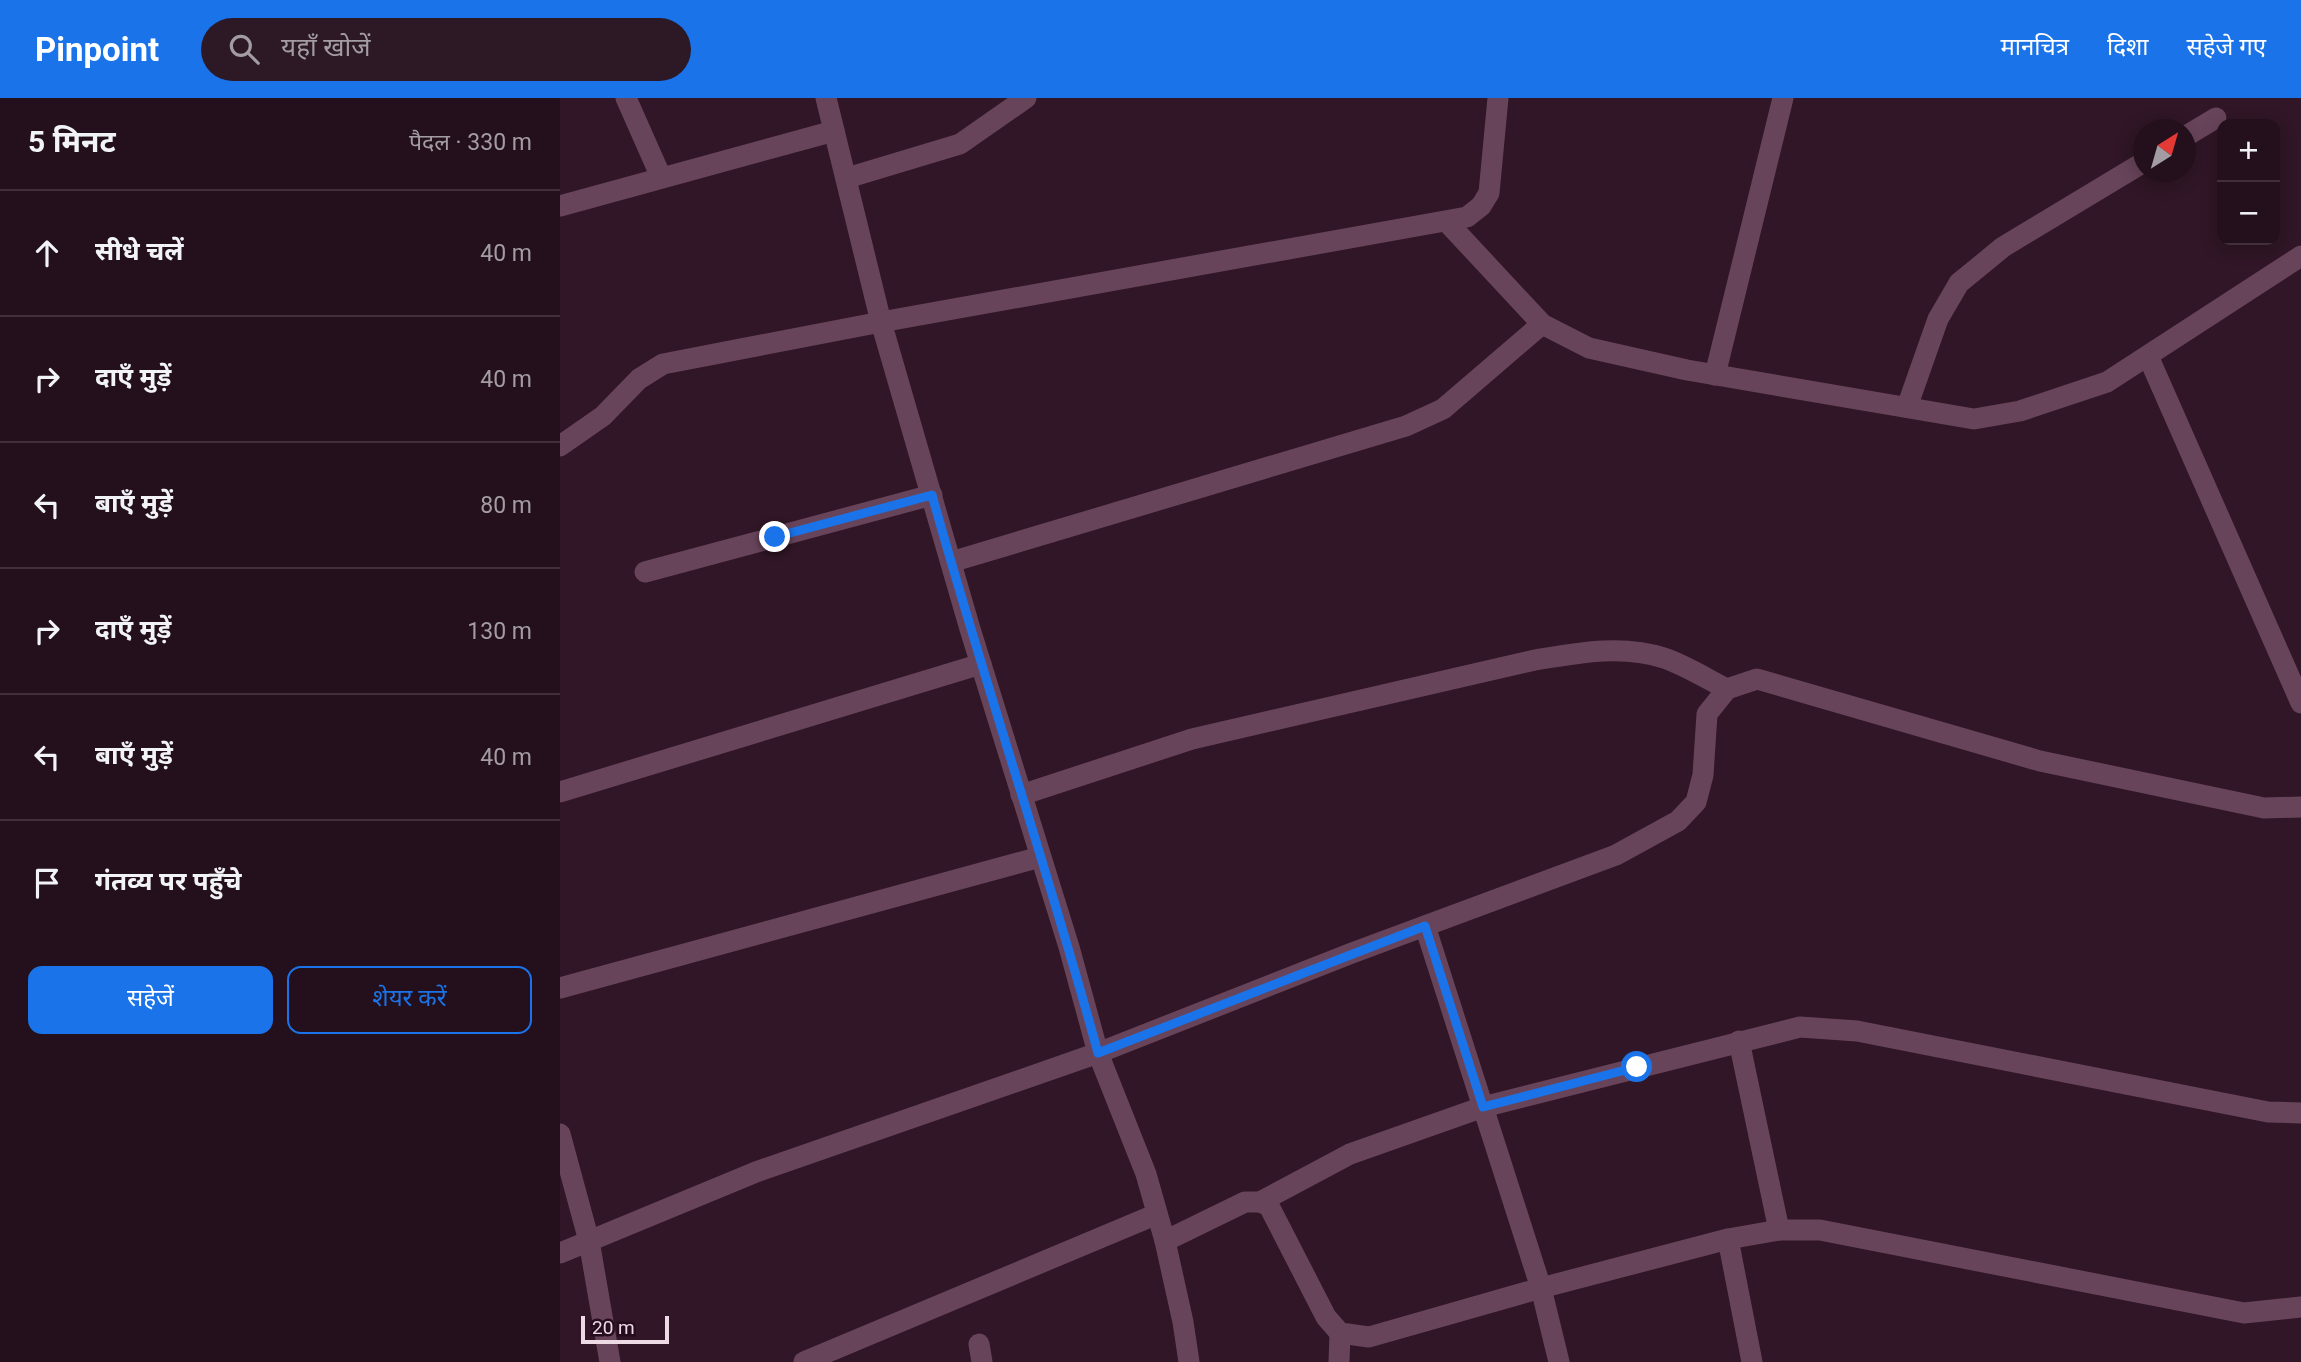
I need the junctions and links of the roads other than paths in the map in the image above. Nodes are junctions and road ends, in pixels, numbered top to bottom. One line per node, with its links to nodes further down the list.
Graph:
1 (626, 98): 10 (street)
2 (826, 98): 8 (street)
3 (1026, 98): 11 (street)
4 (1498, 98): 13 (street)
5 (1783, 98): 18 (street)
6 (2216, 118): 7 (street)
7 (2196, 130)
8 (834, 131): 10 (street); 11 (street)
9 (2133, 169): 19 (street)
10 (661, 177): 12 (street)
11 (847, 178): 15 (street)
12 (560, 206)
13 (1447, 222): 15 (street); 16 (street)
14 (2301, 256): 17 (street)
15 (881, 322): 20 (street); 21 (street)
16 (1542, 324): 18 (street); 22 (street)
17 (2147, 356): 19 (street); 26 (street)
18 (1715, 375): 19 (street)
19 (1907, 407)
20 (560, 446)
21 (932, 495): 22 (street); 23 (street)
22 (951, 562): 24 (street)
23 (645, 572)
24 (981, 664): 27 (street); 28 (street)
25 (1727, 689): 28 (street); 29 (street); 31 (street)
26 (2301, 704)
27 (560, 792)
28 (1021, 795): 30 (street)
29 (2301, 807)
30 (1040, 857): 32 (street); 34 (street)
31 (1425, 926): 34 (street); 35 (street)
32 (560, 988)
33 (1739, 1041): 35 (street); 36 (street); 40 (street)
34 (1098, 1053): 39 (street); 42 (street)
35 (1483, 1107): 38 (street); 45 (street)
36 (2301, 1113)
37 (560, 1134): 42 (street)
38 (1260, 1202): 43 (street); 47 (street)
39 (1157, 1213): 43 (street); 49 (street)
40 (1779, 1230): 41 (street); 46 (street)
41 (1728, 1240): 45 (street); 53 (street)
42 (589, 1241): 44 (street); 48 (street)
43 (1165, 1241): 50 (street)
44 (560, 1253)
45 (1541, 1288): 47 (street); 52 (street)
46 (2301, 1307)
47 (1340, 1333): 51 (street)
48 (610, 1362)
49 (804, 1362)
50 (1189, 1362)
51 (1339, 1362)
52 (1559, 1362)
53 (1752, 1362)

